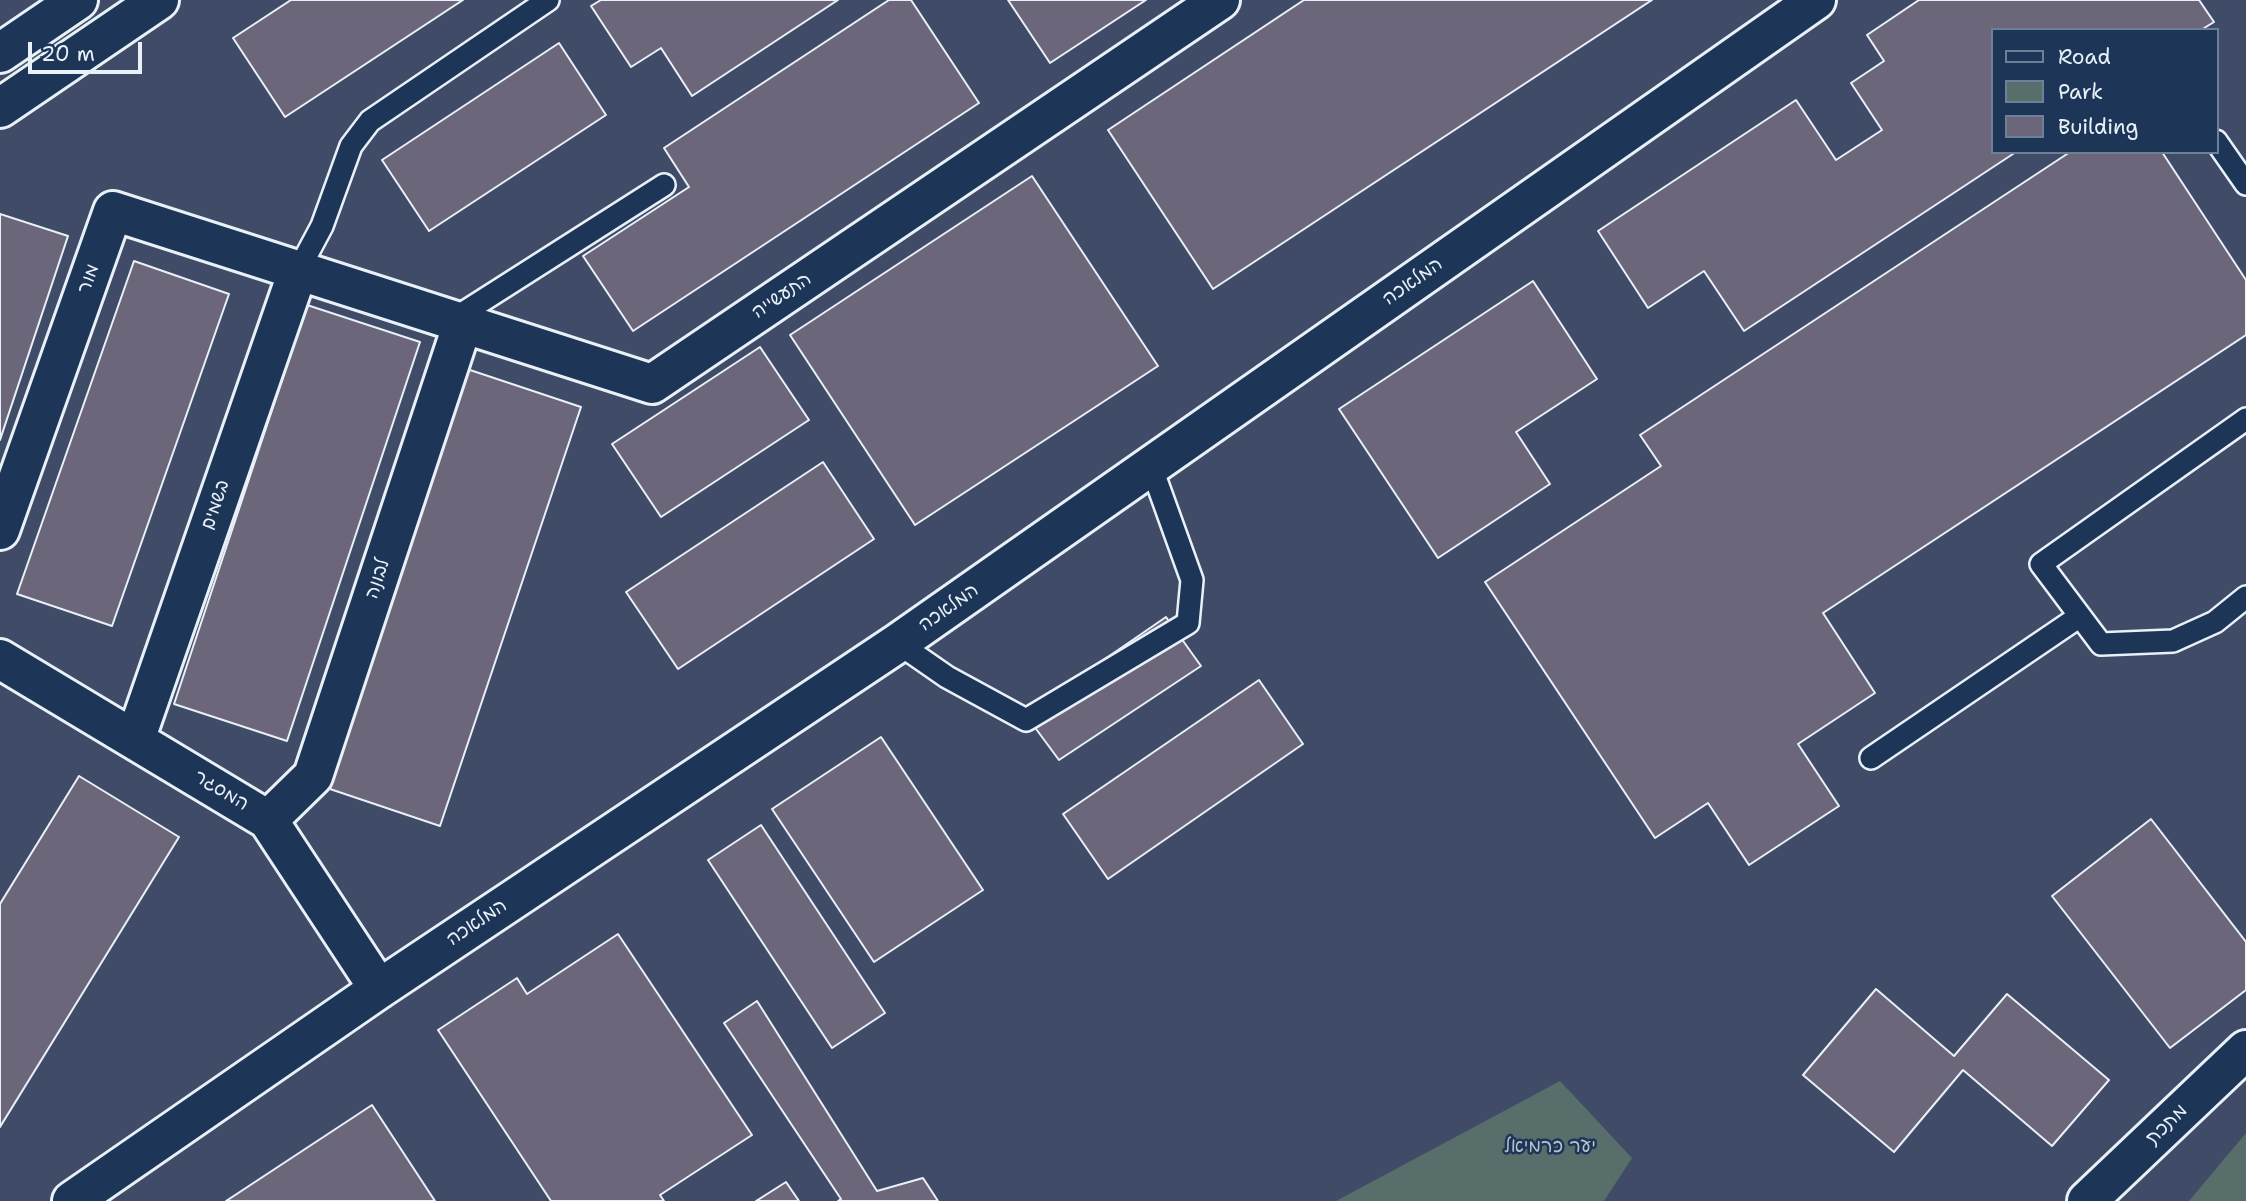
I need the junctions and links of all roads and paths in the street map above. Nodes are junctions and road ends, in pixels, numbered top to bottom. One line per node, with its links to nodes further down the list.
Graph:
1 (78, 0): 6 (street)
2 (159, 0): 7 (street)
3 (548, 0): 11 (lane)
4 (1220, 0): 12 (street, התעשייה)
5 (1816, 0): 14 (street, המלאכה)
6 (0, 53)
7 (0, 108)
8 (2218, 144): 9 (lane)
9 (2246, 184)
10 (664, 185): 12 (lane)
11 (298, 271): 12 (street, התעשייה); 15 (street, מור); 20 (street, בשמים)
12 (458, 321): 22 (street, לבונה)
13 (2246, 419): 17 (lane)
14 (1151, 466): 18 (street, המלאכה); 18 (lane)
15 (0, 530)
16 (2246, 597): 17 (lane)
17 (2080, 616): 21 (lane)
18 (898, 643): 23 (street, המלאכה)
19 (0, 659): 20 (street, המסגר)
20 (135, 740): 22 (street, המסגר)
21 (1871, 758)
22 (268, 820): 23 (street, המסגר)
23 (379, 989): 25 (street, המלאכה)
24 (2246, 1050): 26 (street, מתכת)
25 (72, 1201)
26 (2087, 1201)

